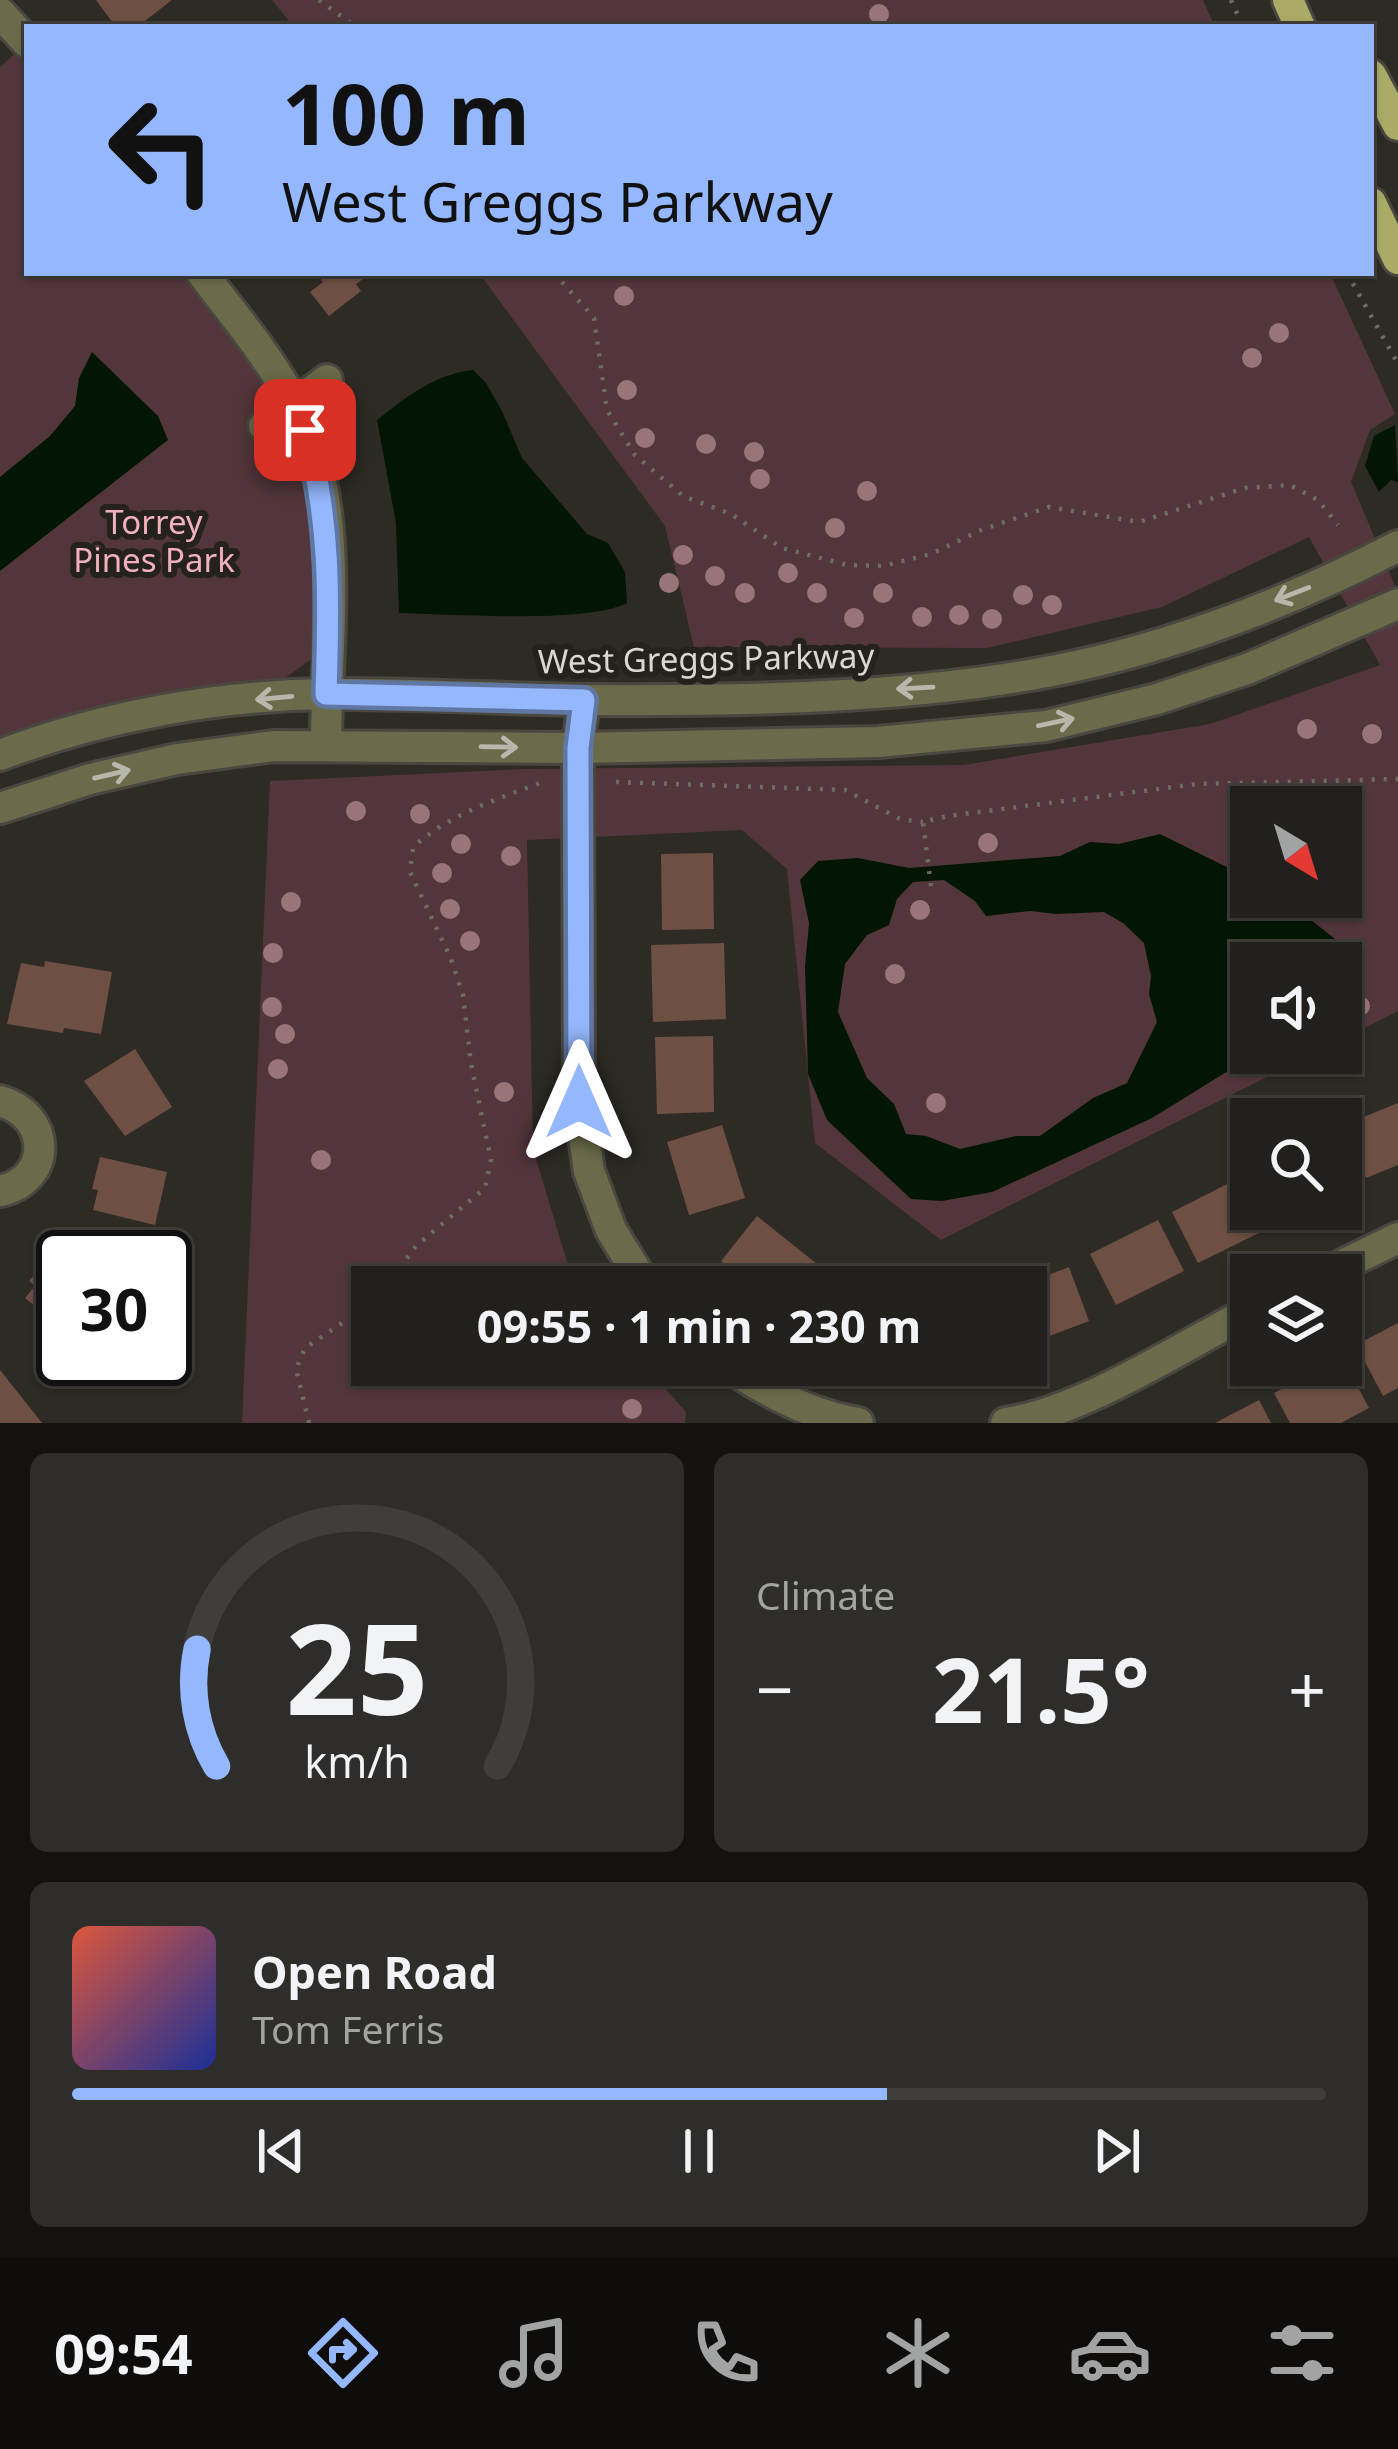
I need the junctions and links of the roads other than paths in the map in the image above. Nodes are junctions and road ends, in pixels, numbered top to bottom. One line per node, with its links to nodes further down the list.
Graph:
1 (0, 13): 2 (street)
2 (24, 39)
3 (1374, 81): 4 (main road)
4 (1398, 125)
5 (1374, 209): 6 (main road)
6 (1398, 260)
7 (204, 276): 9 (street)
8 (327, 380): 9 (street)
9 (293, 402): 10 (street); 13 (street)
10 (264, 426)
11 (1398, 546): 14 (street, West Greggs Parkway, one-way to 14)
12 (1398, 604): 16 (street, one-way to 12)
13 (326, 694): 14 (street, West Greggs Parkway); 15 (street); 17 (street, West Greggs Parkway, one-way to 17)
14 (584, 700): 16 (street)
15 (326, 746): 16 (street, one-way to 16); 18 (street, one-way to 15)
16 (578, 748): 23 (street)
17 (0, 755)
18 (0, 808)
19 (0, 1101): 20 (street)
20 (0, 1191)
21 (1398, 1238): 22 (street)
22 (1362, 1256)
23 (633, 1266)
24 (1230, 1323): 27 (street)
25 (762, 1386): 26 (street)
26 (858, 1423)
27 (1006, 1423)

